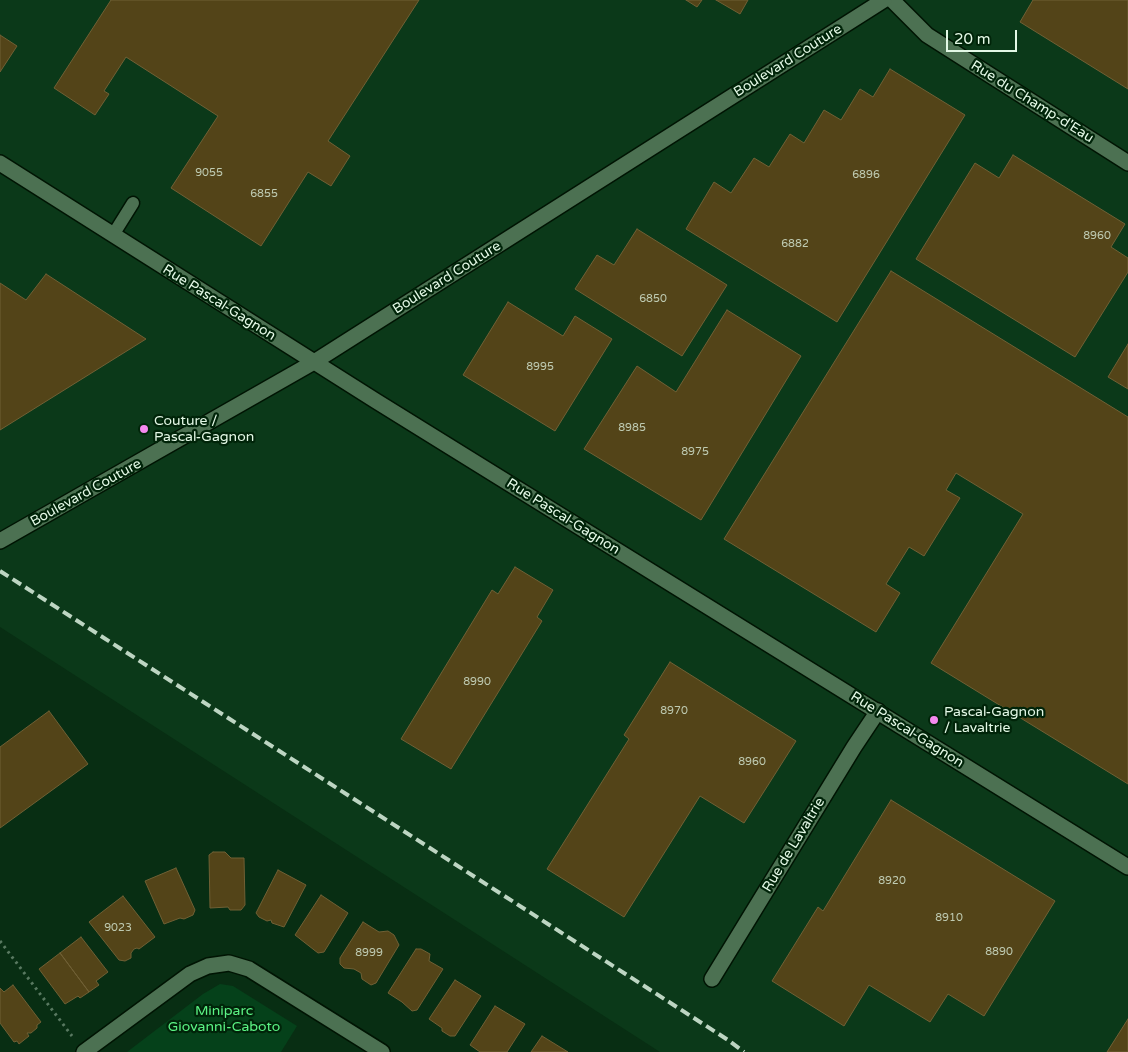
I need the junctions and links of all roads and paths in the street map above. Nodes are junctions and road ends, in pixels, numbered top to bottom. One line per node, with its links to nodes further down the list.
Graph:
1 (884, 0): 7 (street, Boulevard Couture)
2 (892, 0): 3 (street, Rue du Champ-d'Eau)
3 (1128, 163)
4 (0, 164): 6 (street, Rue Pascal-Gagnon)
5 (133, 203): 6 (lane)
6 (113, 235): 7 (street, Rue Pascal-Gagnon)
7 (314, 362): 8 (street, Boulevard Couture); 9 (street, Rue Pascal-Gagnon)
8 (0, 542)
9 (878, 711): 10 (street, Rue Pascal-Gagnon); 12 (street, Rue de Lavaltrie)
10 (1128, 867)
11 (0, 941): 13 (path)
12 (712, 979)
13 (84, 1052): 14 (street)
14 (382, 1052)

